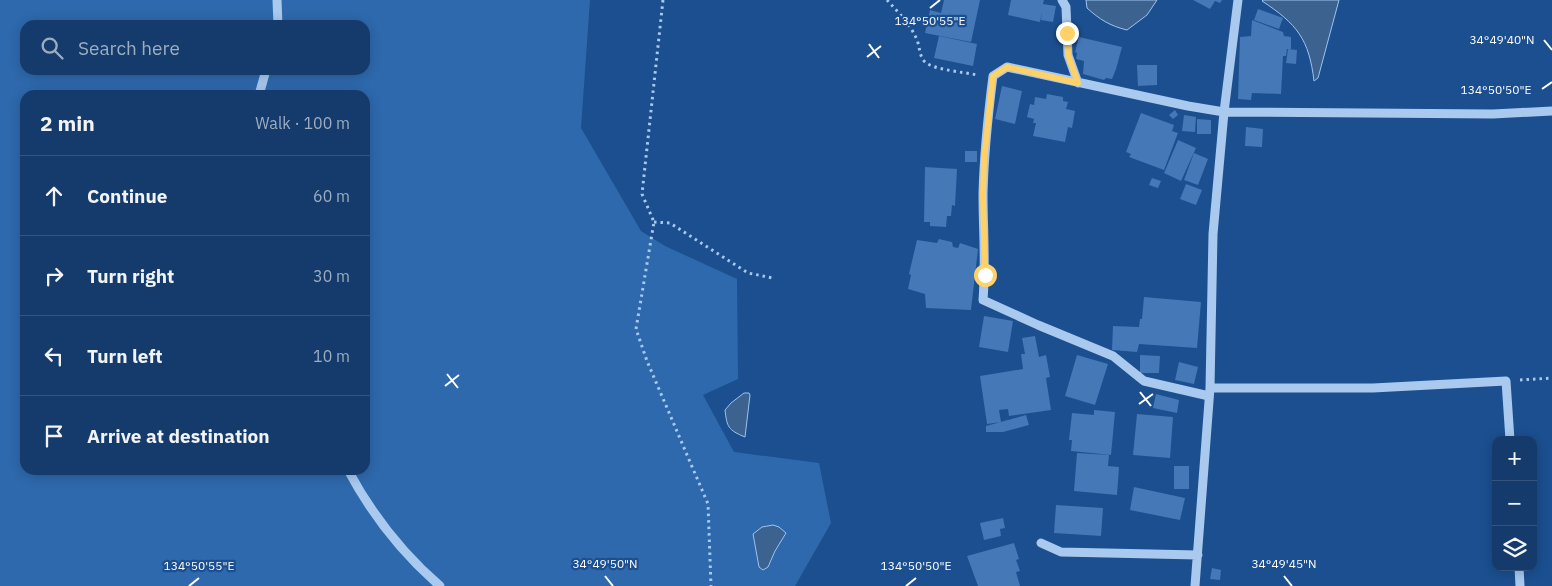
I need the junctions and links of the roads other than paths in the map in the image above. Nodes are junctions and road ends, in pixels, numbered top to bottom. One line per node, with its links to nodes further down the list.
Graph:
1 (278, 0): 4 (street)
2 (1062, 0): 6 (street)
3 (1238, 0): 9 (street)
4 (278, 20)
5 (265, 75): 7 (street)
6 (1078, 83): 9 (street); 10 (street)
7 (260, 90)
8 (1552, 111): 9 (street)
9 (1224, 112): 10 (street)
10 (1209, 392): 11 (street); 14 (street)
11 (1510, 436)
12 (351, 475): 16 (street)
13 (1042, 543): 14 (street)
14 (1198, 555): 17 (street)
15 (1519, 571): 18 (street)
16 (440, 586)
17 (1195, 586)
18 (1520, 586)

